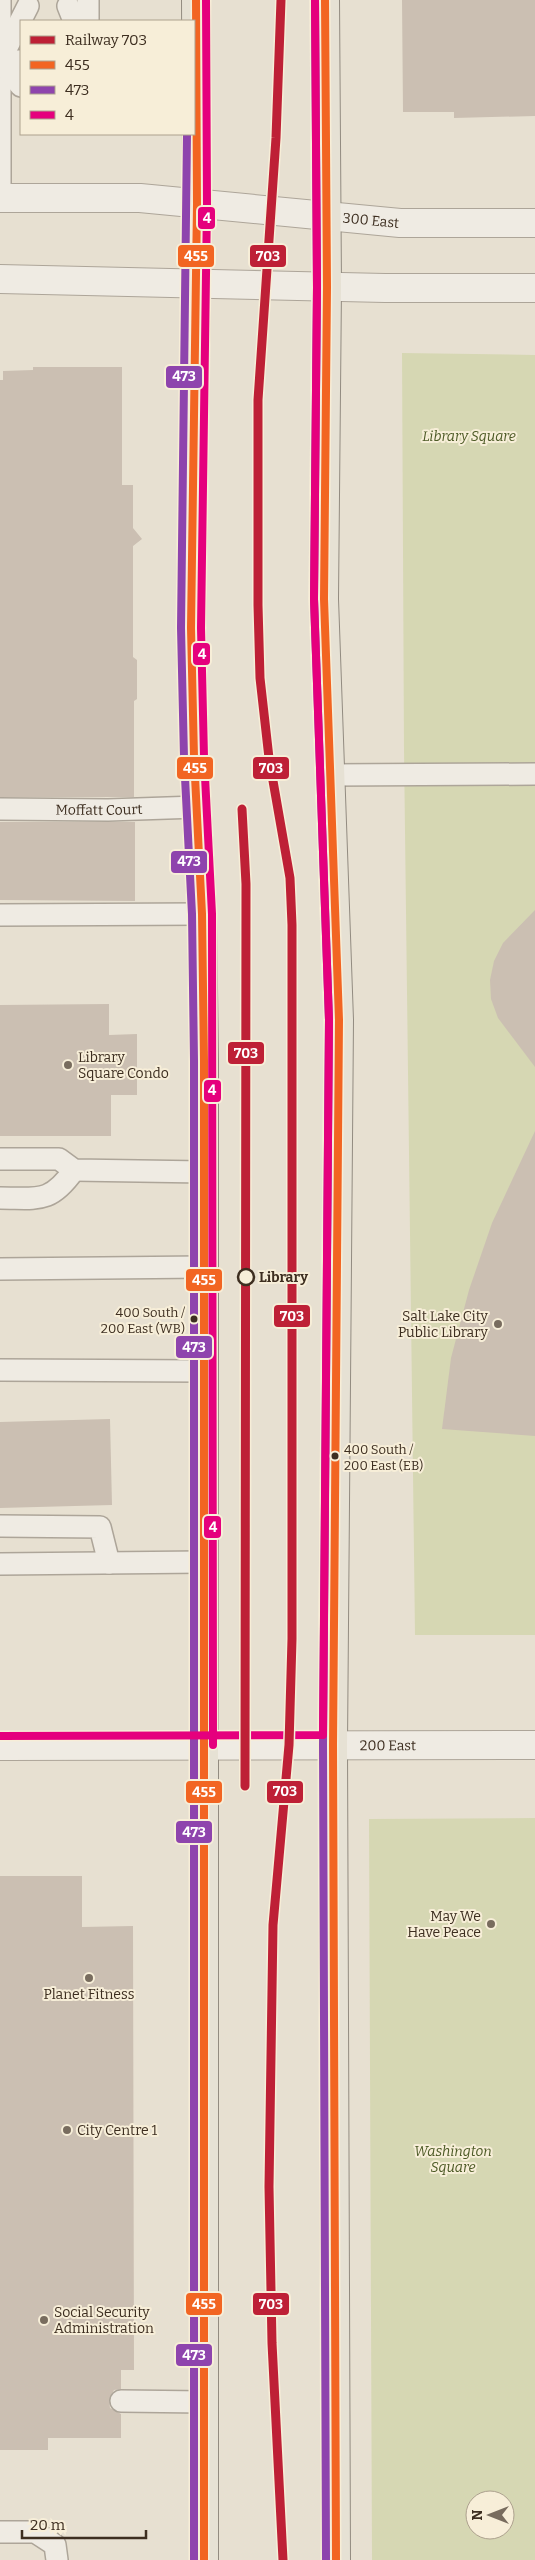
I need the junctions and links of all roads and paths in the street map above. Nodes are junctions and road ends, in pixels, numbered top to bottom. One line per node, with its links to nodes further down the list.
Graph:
1 (0, 0): 10 (lane)
2 (196, 0): 9 (main road)
3 (325, 0): 15 (main road)
4 (28, 6): 6 (lane)
5 (77, 9): 7 (lane)
6 (21, 20)
7 (87, 20)
8 (20, 22): 10 (lane)
9 (195, 57): 14 (main road)
10 (0, 61): 11 (lane); 12 (lane); 13 (lane)
11 (20, 61)
12 (20, 85)
13 (0, 198): 14 (street, 300 East)
14 (198, 204): 15 (street, 300 East); 18 (main road)
15 (326, 216): 16 (street, 300 East); 19 (main road)
16 (535, 223)
17 (0, 279): 18 (street)
18 (196, 283): 19 (street); 23 (main road)
19 (327, 287): 20 (street); 22 (main road)
20 (535, 288)
21 (535, 774): 22 (lane)
22 (331, 775): 40 (main road)
23 (197, 807): 24 (lane, Moffatt Court); 25 (main road)
24 (0, 809)
25 (202, 914): 26 (lane); 29 (main road)
26 (0, 915)
27 (0, 1158): 28 (lane)
28 (74, 1170): 29 (lane); 30 (lane)
29 (204, 1172): 31 (main road)
30 (0, 1198)
31 (204, 1267): 32 (lane); 34 (main road)
32 (0, 1269)
33 (0, 1370): 34 (lane)
34 (204, 1371): 36 (main road)
35 (0, 1526): 37 (lane)
36 (203, 1562): 37 (lane); 39 (main road)
37 (109, 1563): 38 (lane)
38 (0, 1564)
39 (203, 1745): 40 (street, 200 East); 42 (street, 200 East); 44 (main road)
40 (333, 1745): 41 (street, 200 East); 48 (main road)
41 (535, 1745)
42 (0, 1746)
43 (121, 2402): 44 (lane)
44 (204, 2402): 47 (main road)
45 (0, 2532): 46 (lane)
46 (57, 2560)
47 (204, 2560)
48 (336, 2560)

